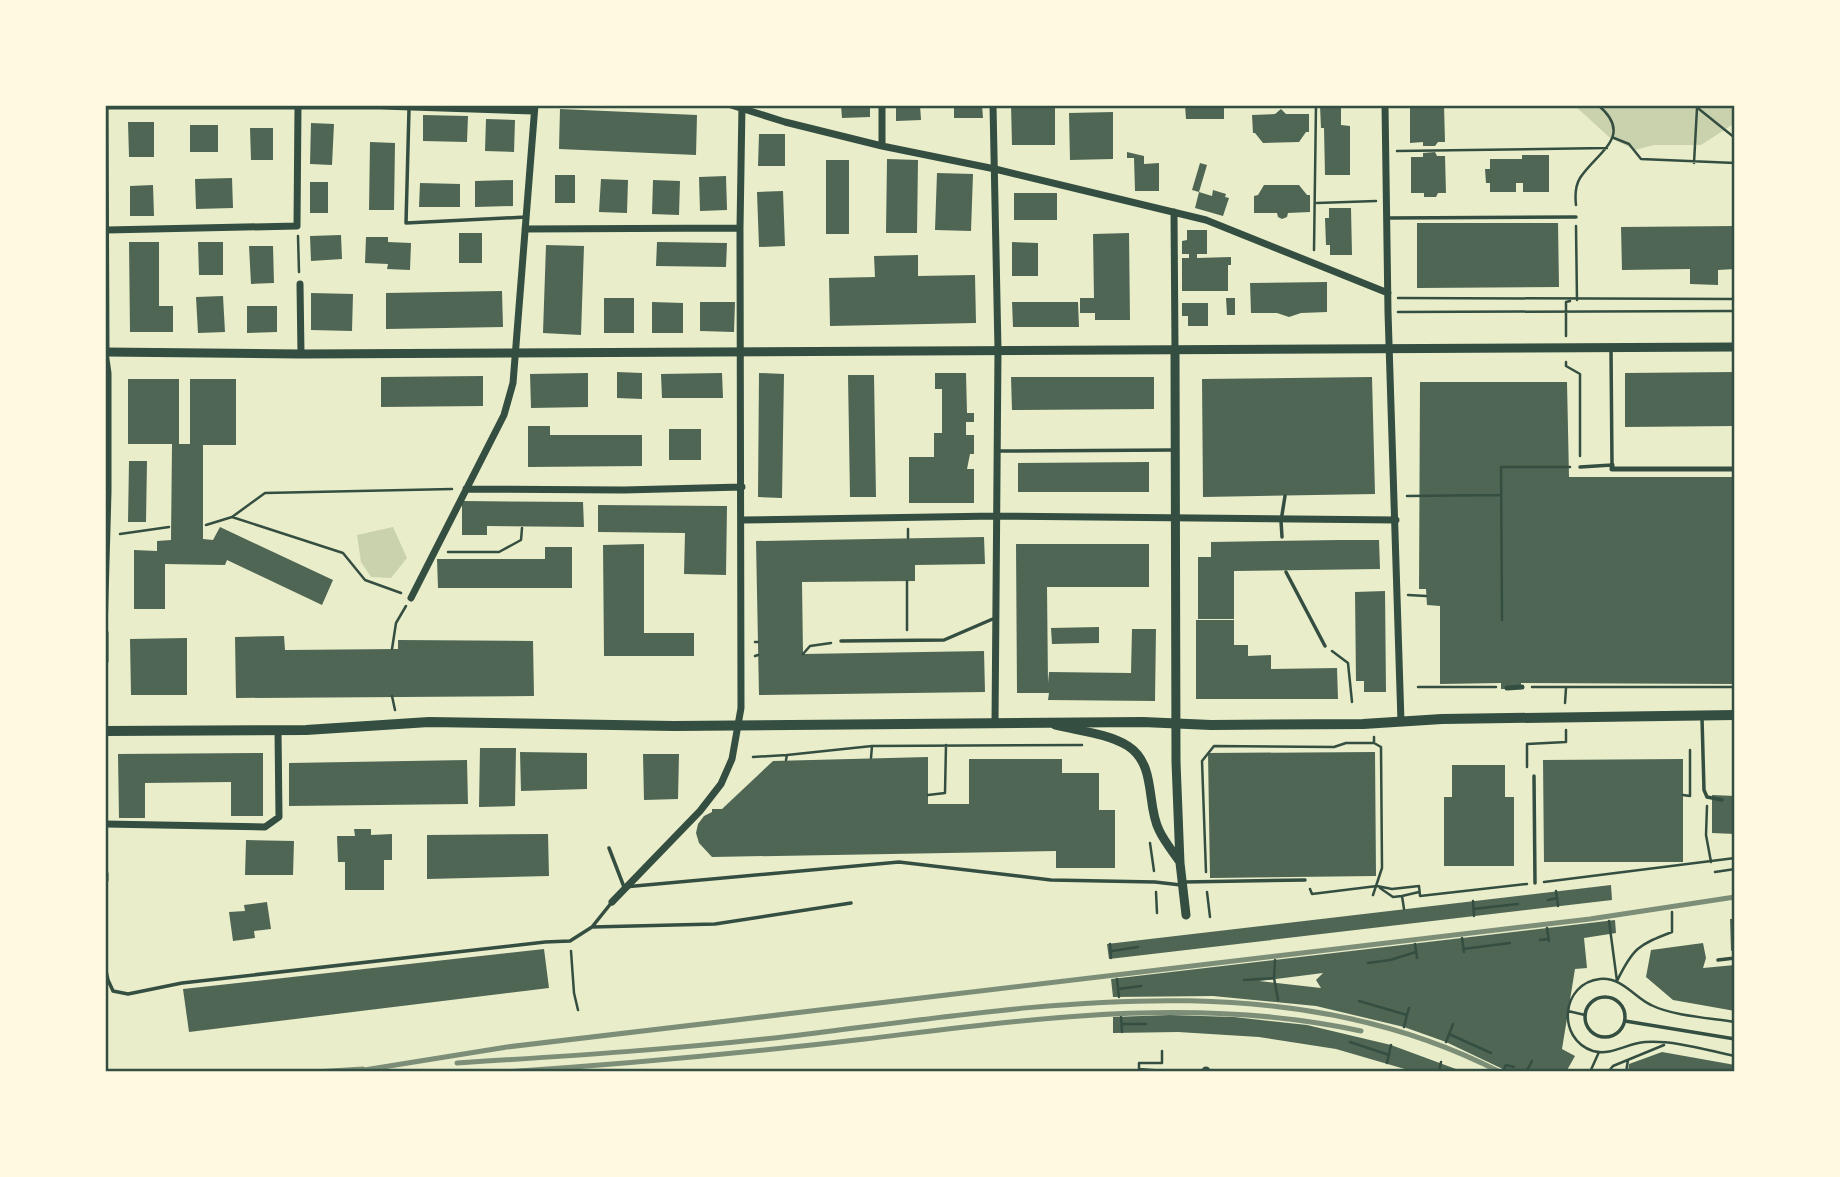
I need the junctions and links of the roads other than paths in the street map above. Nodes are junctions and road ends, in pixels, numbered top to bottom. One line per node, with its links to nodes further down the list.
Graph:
1 (106, 105): 2 (street); 13 (street)
2 (298, 105): 7 (street); 20 (street)
3 (732, 105): 9 (street)
4 (882, 105): 11 (street)
5 (993, 105): 12 (street)
6 (1385, 105): 17 (street)
7 (381, 106): 8 (street)
8 (409, 107): 10 (street); 15 (lane)
9 (742, 107): 11 (street); 18 (street)
10 (535, 108): 15 (street)
11 (883, 146): 12 (street)
12 (995, 169): 14 (street); 27 (street)
13 (106, 207): 20 (street)
14 (1174, 212): 22 (street); 26 (street)
15 (526, 217): 19 (street)
16 (1576, 217): 17 (lane)
17 (1387, 218): 22 (street)
18 (740, 228): 19 (street); 30 (street)
19 (525, 229): 29 (street)
20 (107, 230): 28 (street)
21 (300, 284): 31 (street)
22 (1388, 295): 25 (street)
23 (1611, 347): 24 (street); 25 (street); 34 (lane)
24 (1735, 347)
25 (1391, 348): 26 (street); 44 (street)
26 (1175, 349): 27 (street); 32 (street)
27 (998, 350): 30 (street); 33 (street)
28 (106, 352): 31 (street); 49 (street)
29 (514, 352): 30 (street); 31 (street); 38 (street)
30 (741, 352): 37 (street)
31 (301, 354)
32 (1175, 450): 33 (lane); 41 (street)
33 (997, 451): 40 (street)
34 (1612, 466): 35 (lane); 36 (street)
35 (1580, 467)
36 (1735, 469)
37 (742, 487): 38 (street); 42 (street)
38 (466, 489): 47 (street)
39 (1285, 496): 43 (lane)
40 (996, 516): 41 (street); 42 (street); 48 (street)
41 (1176, 519): 43 (street); 60 (street)
42 (742, 520): 61 (street)
43 (1281, 520): 44 (street); 45 (lane)
44 (1396, 520): 57 (street)
45 (1282, 537)
46 (1286, 572): 51 (lane)
47 (411, 598)
48 (995, 618): 50 (lane); 59 (street)
49 (105, 633): 52 (street)
50 (841, 642)
51 (1325, 646)
52 (105, 661)
53 (1510, 688): 54 (street)
54 (1522, 688)
55 (1735, 715): 56 (main road)
56 (1702, 716): 57 (main road); 65 (lane)
57 (1401, 722): 60 (main road)
58 (1043, 723): 59 (main road); 60 (main road); 68 (street)
59 (995, 724): 61 (main road)
60 (1177, 724): 68 (street)
61 (738, 725): 62 (main road); 76 (street)
62 (278, 730): 63 (main road); 66 (street)
63 (105, 731)
64 (1534, 776): 74 (lane)
65 (1722, 800)
66 (105, 824)
67 (609, 848): 76 (lane)
68 (1180, 863): 75 (street)
69 (105, 874): 71 (street)
70 (1096, 874): 73 (lane)
71 (105, 880)
72 (1305, 880): 75 (lane)
73 (1095, 881): 75 (lane); 76 (lane)
74 (1535, 883)
75 (1182, 884): 79 (street)
76 (624, 887): 77 (street)
77 (612, 902): 80 (lane)
78 (851, 903): 80 (lane)
79 (1186, 915)
80 (592, 927): 83 (lane)
81 (1735, 958): 82 (lane)
82 (1717, 960)
83 (105, 966)
84 (1625, 1021): 84 (lane); 85 (lane)
85 (1735, 1039)

